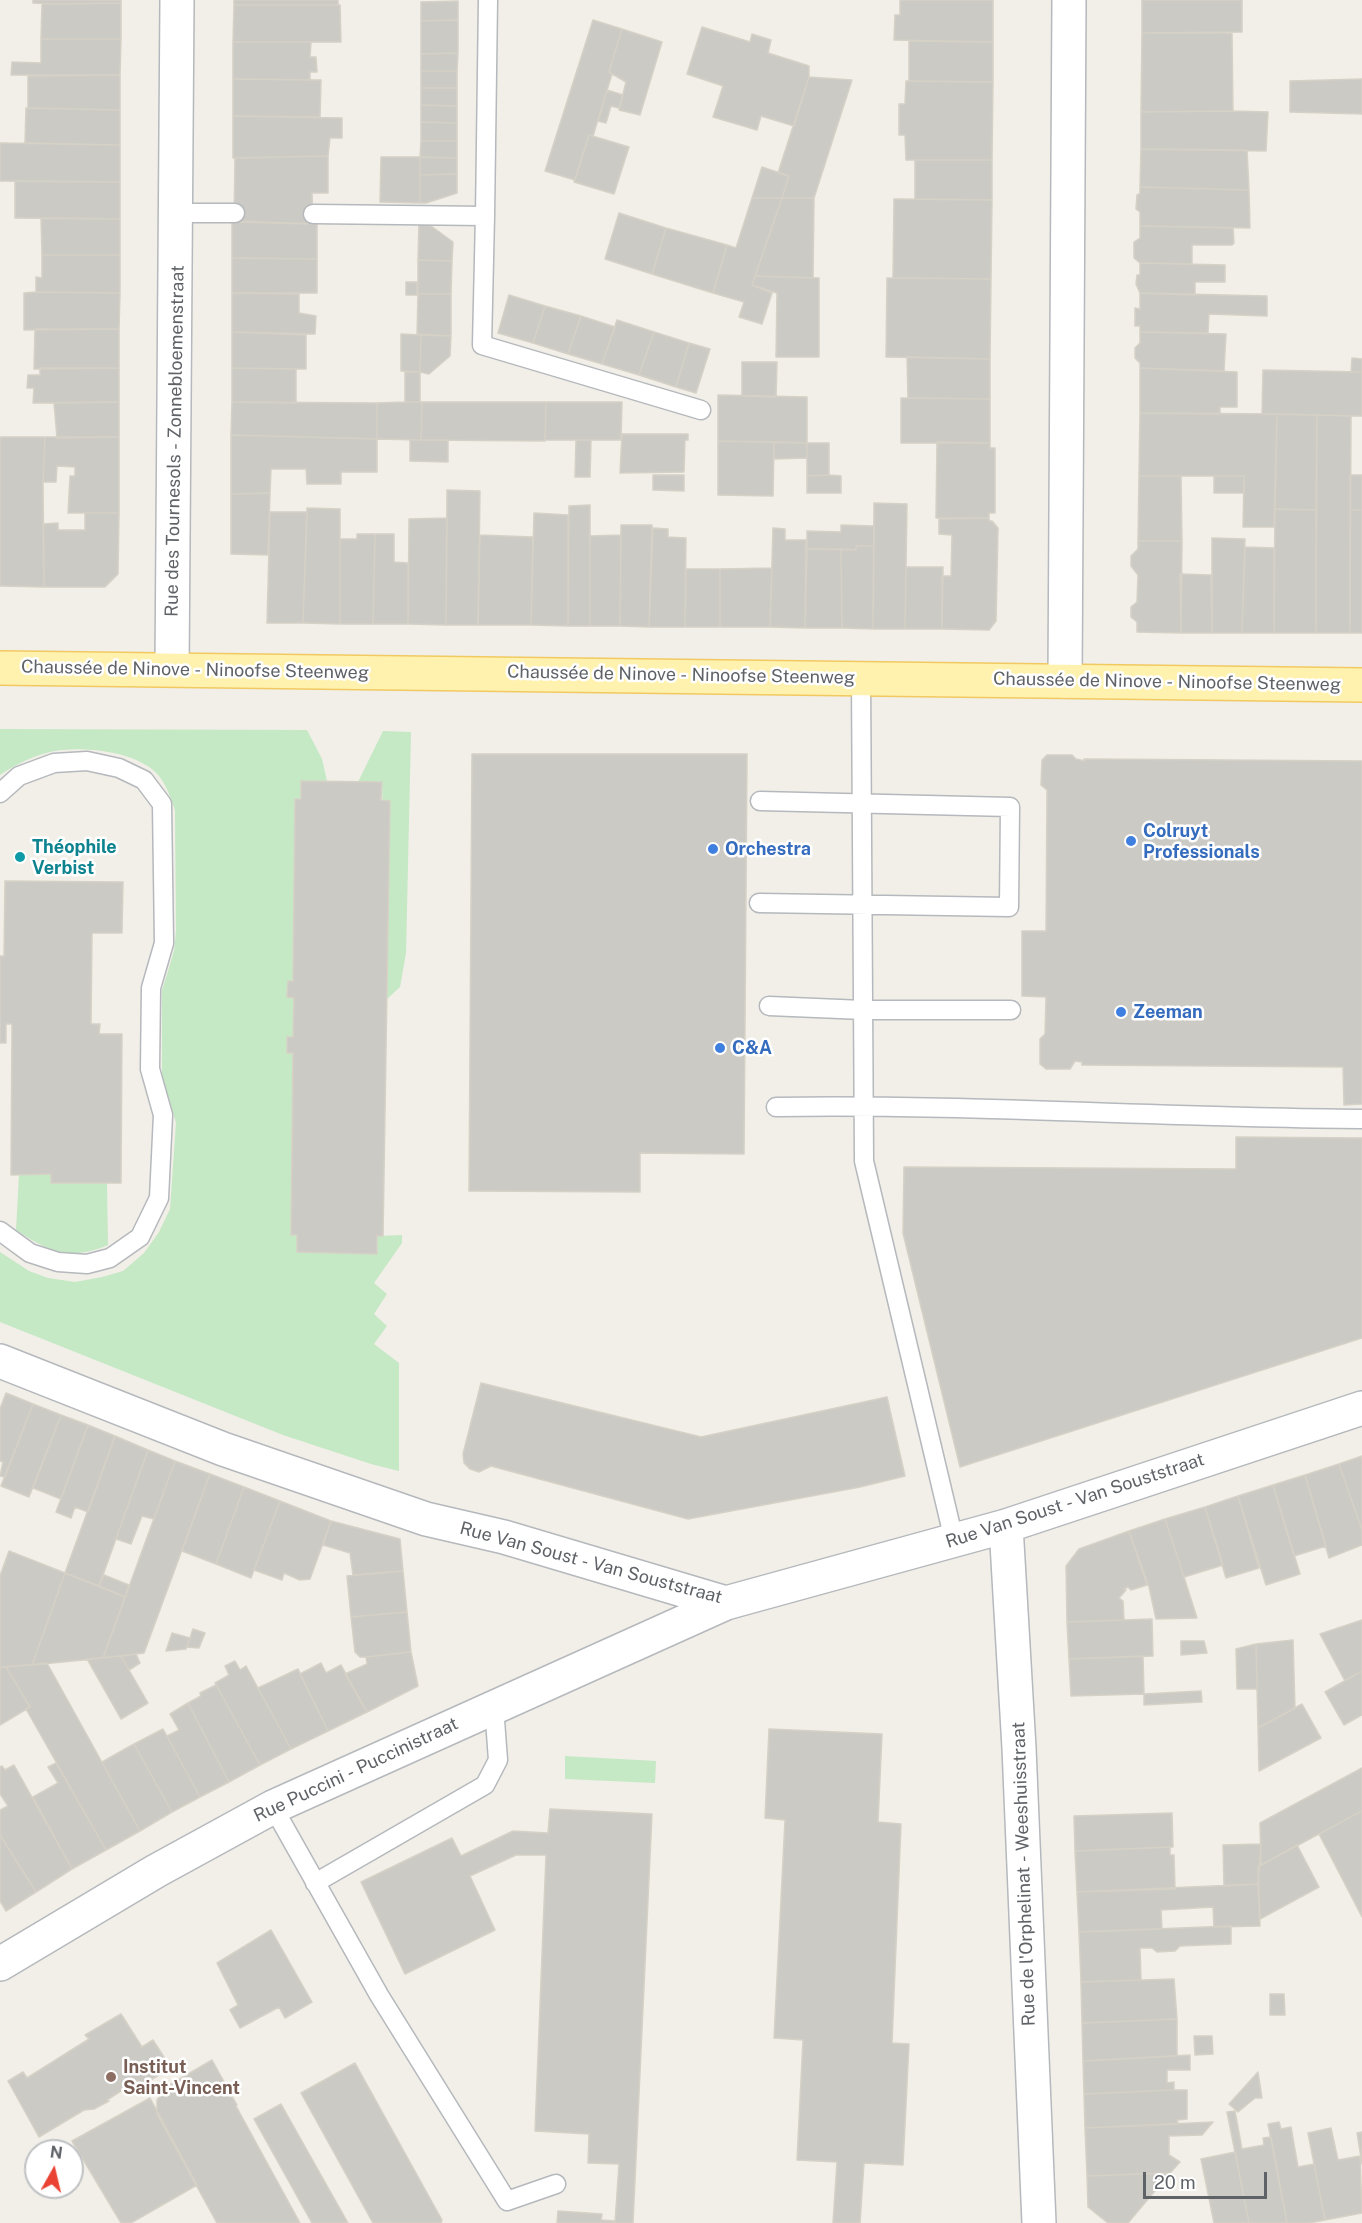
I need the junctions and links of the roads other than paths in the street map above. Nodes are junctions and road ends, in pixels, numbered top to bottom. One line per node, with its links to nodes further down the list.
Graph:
1 (177, 0): 4 (street, Rue des Tournesols - Zonnebloemenstraat)
2 (488, 0): 7 (lane)
3 (1069, 0): 12 (street)
4 (177, 213): 5 (lane); 10 (street, Rue des Tournesols - Zonnebloemenstraat)
5 (235, 213)
6 (313, 214): 7 (lane)
7 (485, 216): 8 (lane)
8 (701, 410)
9 (0, 668): 10 (main road, Chaussée de Ninove - Ninoofse Steenweg)
10 (172, 669): 11 (main road, Chaussée de Ninove - Ninoofse Steenweg)
11 (861, 677): 12 (main road, Chaussée de Ninove - Ninoofse Steenweg); 16 (lane)
12 (1065, 681): 13 (main road, Chaussée de Ninove - Ninoofse Steenweg)
13 (1362, 685)
14 (0, 793): 25 (lane)
15 (760, 801): 16 (lane)
16 (861, 804): 18 (lane); 18 (lane)
17 (759, 903): 18 (lane)
18 (862, 906): 20 (lane)
19 (769, 1006): 20 (lane)
20 (863, 1010): 21 (lane); 22 (lane)
21 (1011, 1010)
22 (864, 1106): 23 (lane); 24 (lane); 29 (lane)
23 (776, 1107)
24 (1362, 1119)
25 (0, 1231)
26 (0, 1361): 30 (street, Rue Van Soust - Van Souststraat)
27 (1362, 1408): 28 (street, Rue Van Soust - Van Souststraat)
28 (1006, 1526): 29 (street, Rue Van Soust - Van Souststraat); 36 (street, Rue de l'Orphelinat - Weeshuisstraat)
29 (954, 1540): 30 (street, Rue Van Soust - Van Souststraat)
30 (726, 1603): 31 (street, Rue Puccini - Puccinistraat)
31 (494, 1707): 32 (street, Rue Puccini - Puccinistraat); 33 (lane)
32 (273, 1807): 33 (lane); 34 (street, Rue Puccini - Puccinistraat)
33 (315, 1882): 35 (lane)
34 (0, 1964)
35 (556, 2184)
36 (1039, 2223)

